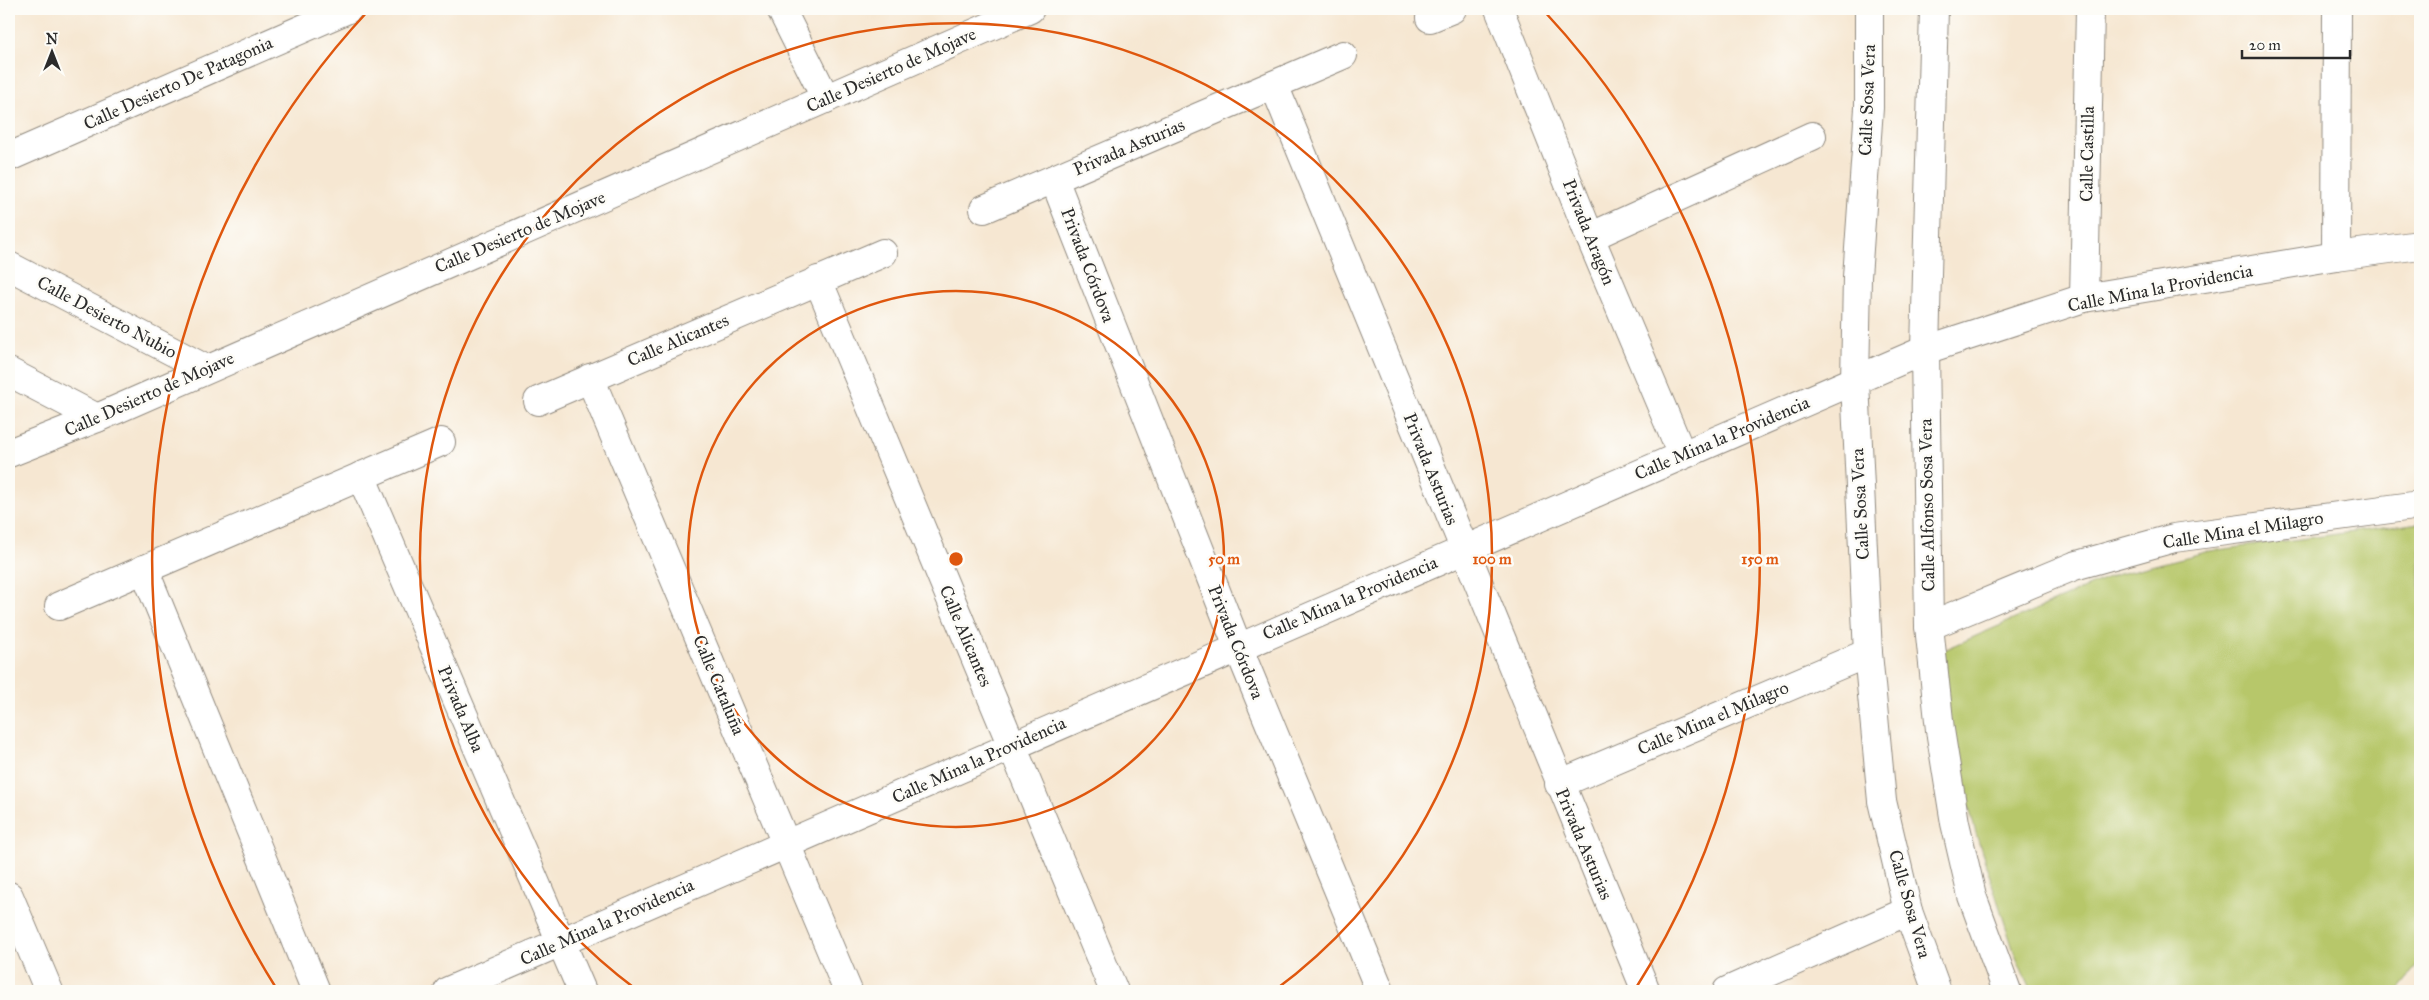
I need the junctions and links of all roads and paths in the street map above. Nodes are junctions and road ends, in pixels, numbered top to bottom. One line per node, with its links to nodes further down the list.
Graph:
1 (348, 9): 13 (street, Calle Desierto De Patagonia)
2 (781, 9): 11 (street)
3 (1030, 9): 11 (street, Calle Desierto de Mojave)
4 (1499, 9): 16 (street, Privada Aragón)
5 (1869, 9): 27 (street, Calle Sosa Vera)
6 (1934, 9): 23 (street, Calle Alfonso Sosa Vera)
7 (2090, 9): 22 (street, Calle Castilla)
8 (2337, 9): 19 (street)
9 (1344, 56): 10 (street, Privada Asturias)
10 (1274, 85): 14 (street, Privada Asturias); 35 (street, Privada Asturias)
11 (826, 99): 24 (street, Calle Desierto de Mojave)
12 (1812, 136): 16 (street)
13 (9, 157)
14 (1054, 179): 15 (street, Privada Asturias); 39 (street, Privada Córdova)
15 (984, 209)
16 (1590, 237): 32 (street, Privada Aragón)
17 (2420, 245): 19 (street, Calle Mina la Providencia)
18 (883, 253): 21 (street, Calle Alicantes)
19 (2336, 256): 22 (street, Calle Mina la Providencia)
20 (9, 266): 24 (street, Calle Desierto Nubio)
21 (818, 280): 26 (street, Calle Alicantes); 41 (street, Calle Alicantes)
22 (2084, 298): 23 (street, Calle Mina la Providencia)
23 (1925, 350): 27 (street, Calle Mina la Providencia); 38 (street, Calle Alfonso Sosa Vera)
24 (206, 369): 29 (street, Calle Desierto de Mojave)
25 (9, 372): 29 (street)
26 (590, 378): 28 (street, Calle Alicantes); 43 (street, Calle Cataluña)
27 (1854, 382): 32 (street, Calle Mina la Providencia); 40 (street, Calle Sosa Vera)
28 (538, 401)
29 (97, 418): 31 (street, Calle Desierto de Mojave)
30 (441, 442): 33 (street)
31 (9, 453)
32 (1682, 455): 35 (street, Calle Mina la Providencia)
33 (361, 476): 36 (street); 46 (street, Privada Alba)
34 (2420, 505): 38 (street, Calle Mina el Milagro)
35 (1463, 549): 39 (street, Calle Mina la Providencia); 42 (street, Privada Asturias)
36 (144, 569): 37 (street); 48 (street)
37 (60, 606)
38 (1929, 626): 57 (street, Calle Alfonso Sosa Vera)
39 (1238, 647): 41 (street, Calle Mina la Providencia); 53 (street, Privada Córdova)
40 (1868, 653): 42 (street, Calle Mina el Milagro); 45 (street, Calle Sosa Vera)
41 (1012, 745): 43 (street, Calle Mina la Providencia); 52 (street, Calle Alicantes)
42 (1559, 784): 54 (street, Privada Asturias)
43 (786, 844): 46 (street, Calle Mina la Providencia); 51 (street, Calle Cataluña)
44 (9, 896): 47 (street)
45 (1908, 911): 55 (street); 56 (street, Calle Sosa Vera)
46 (561, 942): 49 (street, Calle Mina la Providencia); 50 (street, Privada Alba)
47 (49, 991)
48 (316, 991)
49 (448, 991)
50 (582, 991)
51 (848, 991)
52 (1114, 991)
53 (1380, 991)
54 (1646, 991)
55 (1727, 991)
56 (1937, 991)
57 (2008, 991)

